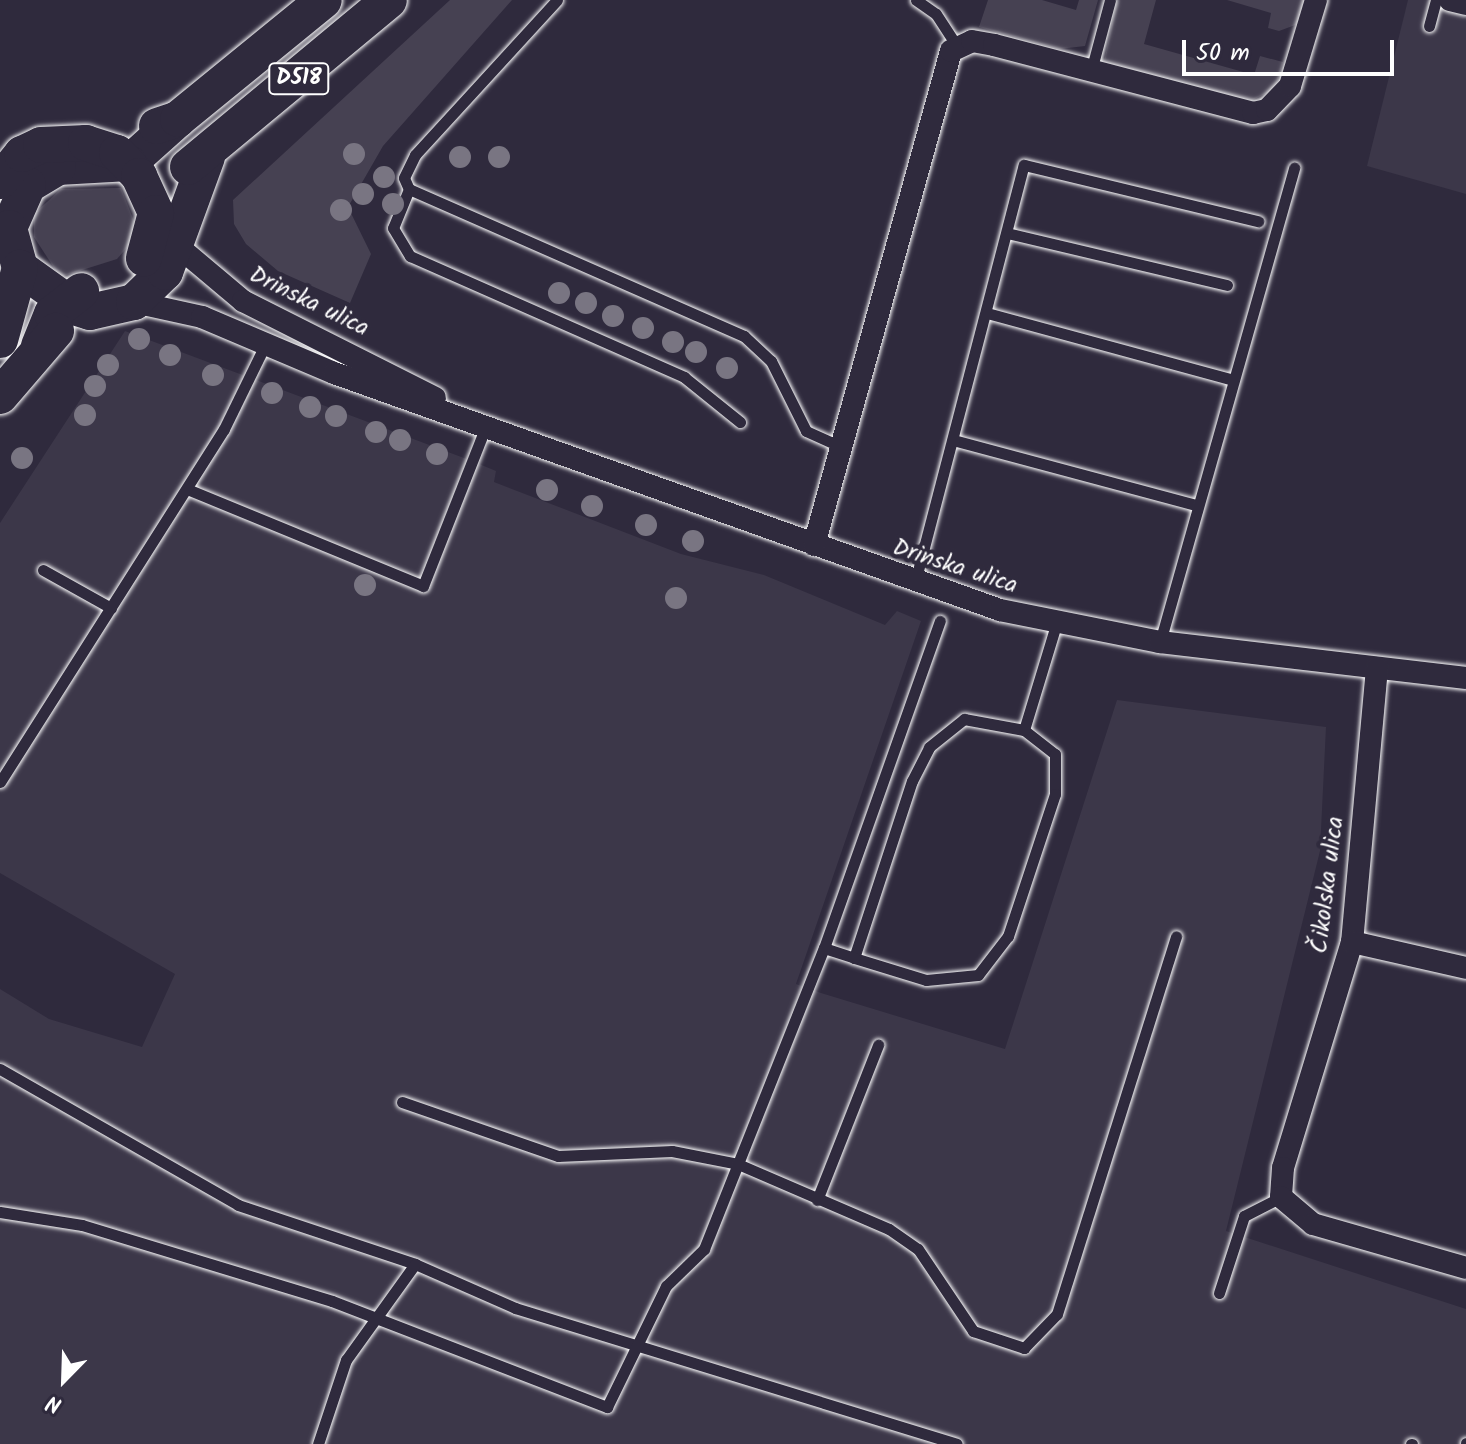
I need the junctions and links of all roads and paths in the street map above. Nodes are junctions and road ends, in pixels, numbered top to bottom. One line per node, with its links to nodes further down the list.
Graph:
1 (324, 0): 15 (main road, D518)
2 (389, 0): 20 (main road, D518)
3 (557, 0): 18 (lane)
4 (916, 0): 11 (lane)
5 (939, 0): 11 (lane)
6 (1110, 0): 14 (lane)
7 (1316, 0): 14 (street)
8 (1436, 0): 12 (lane)
9 (1450, 0): 10 (street)
10 (1466, 4)
11 (936, 14): 13 (lane)
12 (1429, 26)
13 (957, 46): 14 (street); 35 (street)
14 (1091, 72)
15 (114, 154): 16 (main road); 20 (main road); 22 (main road)
16 (7, 163)
17 (1294, 168): 29 (lane)
18 (409, 189): 32 (lane); 35 (lane)
19 (1258, 221): 21 (lane)
20 (162, 227): 24 (main road, D518); 25 (main road, D518); 31 (street, Drinska ulica)
21 (1007, 233): 23 (lane); 26 (lane)
22 (12, 255): 25 (main road); 27 (main road)
23 (1227, 285)
24 (134, 302): 25 (main road, D518); 28 (street, Drinska ulica)
25 (76, 307): 30 (main road, D518)
26 (987, 313): 29 (lane); 34 (lane)
27 (1, 328)
28 (265, 345): 31 (street, Drinska ulica); 36 (lane)
29 (1233, 380): 37 (lane)
30 (0, 396)
31 (453, 409): 33 (street, Drinska ulica)
32 (740, 422)
33 (487, 424): 36 (lane); 38 (street, Drinska ulica)
34 (957, 441): 37 (lane); 40 (lane)
35 (845, 448): 38 (street)
36 (187, 489): 41 (lane)
37 (1196, 505): 44 (lane)
38 (814, 545): 40 (street, Drinska ulica)
39 (43, 570): 41 (lane)
40 (915, 583): 43 (street, Drinska ulica)
41 (111, 608): 48 (lane)
42 (940, 621): 51 (lane)
43 (1056, 625): 44 (street, Drinska ulica); 47 (lane)
44 (1160, 642): 45 (street, Drinska ulica)
45 (1377, 668): 46 (street, Drinska ulica); 50 (street, Čikolska ulica)
46 (1466, 678)
47 (1024, 730): 52 (lane); 52 (lane)
48 (0, 782)
49 (1176, 936): 59 (lane)
50 (1352, 942): 53 (street); 58 (street, Čikolska ulica)
51 (824, 948): 52 (lane); 57 (lane)
52 (854, 958)
53 (1466, 968)
54 (878, 1045): 59 (lane)
55 (0, 1069): 61 (lane)
56 (402, 1102): 57 (lane)
57 (738, 1164): 59 (lane); 65 (lane)
58 (1281, 1197): 62 (street); 63 (lane)
59 (817, 1200)
60 (0, 1212): 64 (lane)
61 (415, 1264): 64 (lane); 65 (lane)
62 (1466, 1268)
63 (1219, 1293)
64 (375, 1318): 65 (lane); 66 (lane)
65 (639, 1346): 67 (lane)
66 (318, 1444)
67 (957, 1444)

